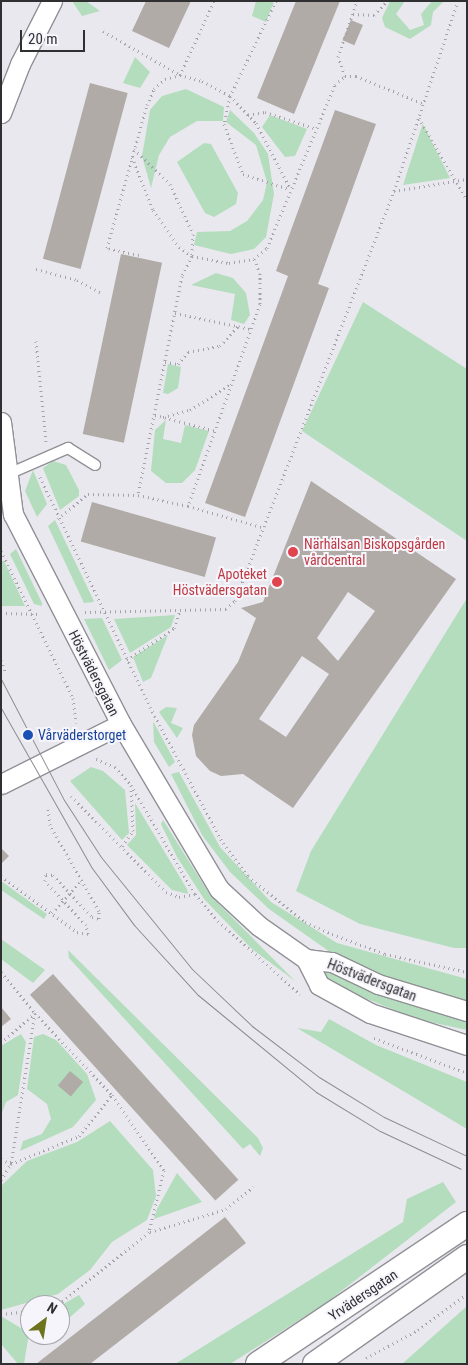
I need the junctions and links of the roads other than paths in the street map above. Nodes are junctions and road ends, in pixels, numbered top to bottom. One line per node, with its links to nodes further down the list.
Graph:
1 (52, 1): 2 (street)
2 (1, 114)
3 (1, 422): 5 (street, Höstvädersgatan)
4 (95, 465): 5 (lane)
5 (4, 476): 6 (street, Höstvädersgatan)
6 (121, 724): 7 (street); 8 (street, Höstvädersgatan)
7 (1, 784)
8 (306, 959): 9 (street, Höstvädersgatan); 10 (street, Höstvädersgatan)
9 (467, 1011)
10 (467, 1046)
11 (467, 1224): 13 (street, Yrvädersgatan)
12 (467, 1257): 14 (street)
13 (258, 1364)
14 (315, 1364)

